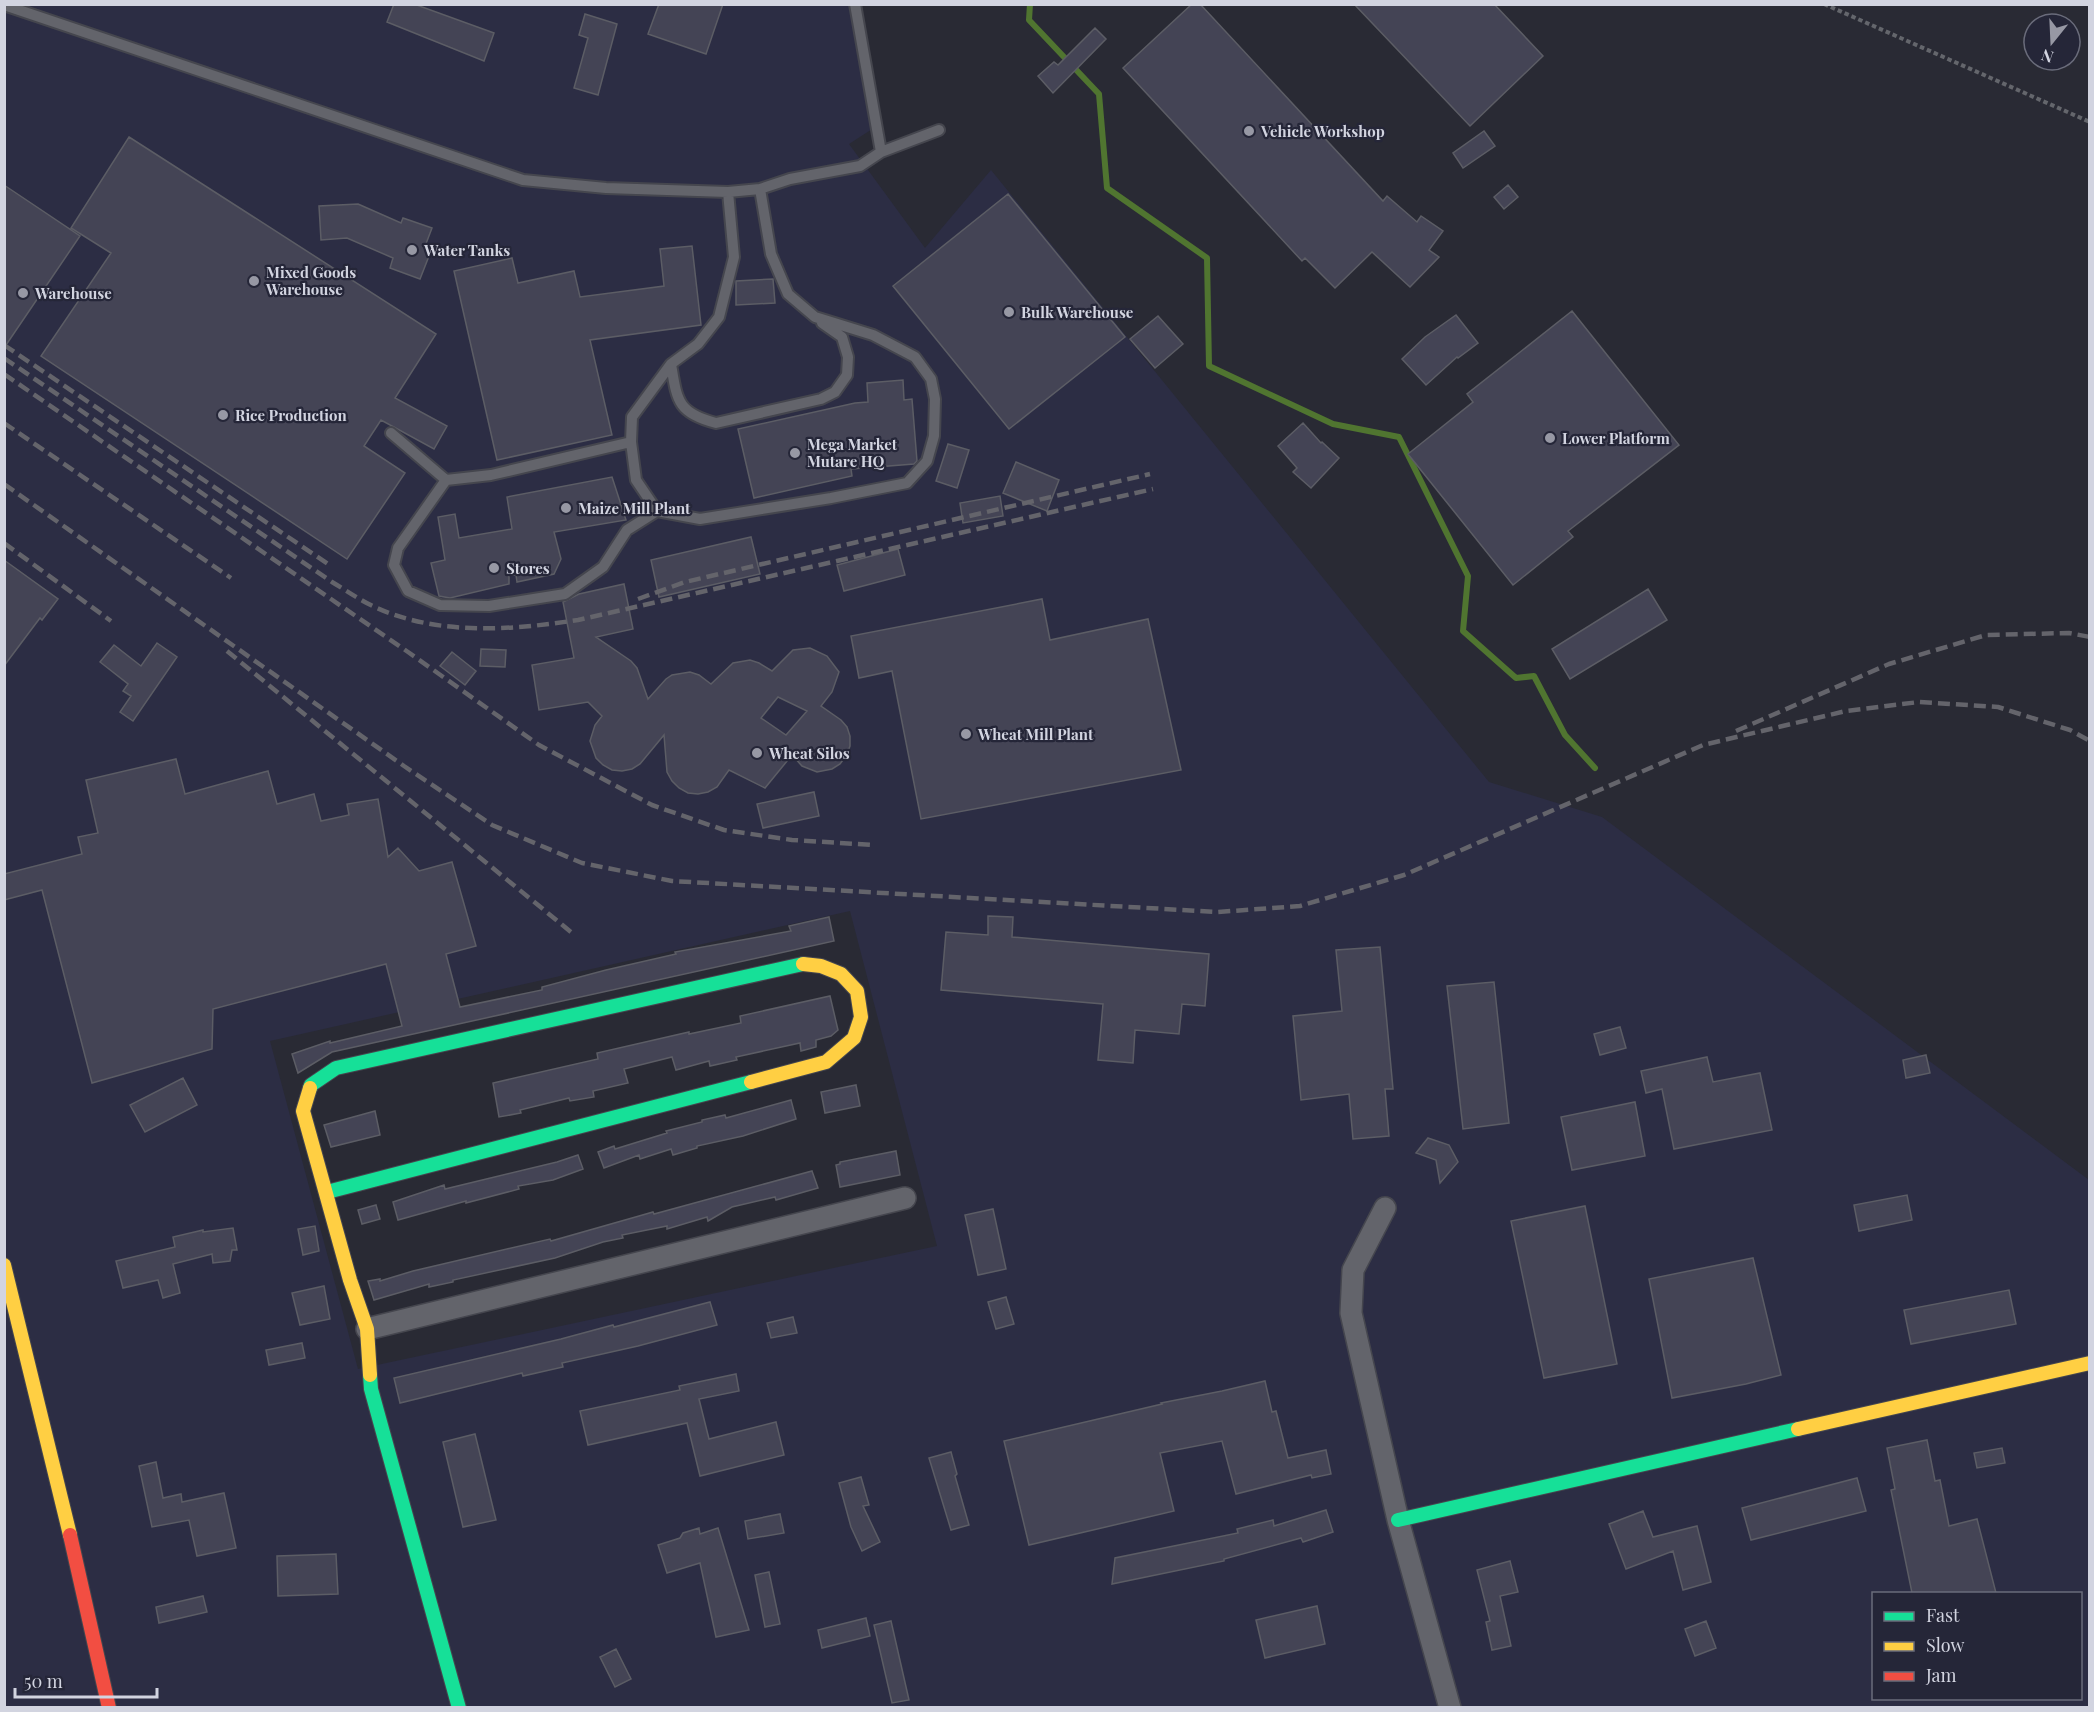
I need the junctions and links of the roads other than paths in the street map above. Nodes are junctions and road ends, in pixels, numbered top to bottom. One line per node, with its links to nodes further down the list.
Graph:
1 (855, 4): 4 (lane)
2 (4, 5): 6 (lane)
3 (939, 130): 4 (lane)
4 (881, 152): 5 (lane)
5 (760, 189): 6 (lane); 7 (lane)
6 (728, 192): 8 (lane)
7 (815, 318): 8 (lane); 12 (lane)
8 (671, 364): 10 (lane)
9 (391, 433): 11 (lane)
10 (631, 442): 11 (lane); 12 (lane)
11 (446, 480): 12 (lane)
12 (657, 511)
13 (327, 1192): 13 (street); 17 (street)
14 (905, 1198): 17 (street)
15 (1385, 1208): 19 (street)
16 (4, 1265): 20 (street)
17 (367, 1329): 21 (street)
18 (2090, 1363): 19 (street)
19 (1398, 1520): 22 (street)
20 (109, 1707)
21 (459, 1707)
22 (1450, 1707)

